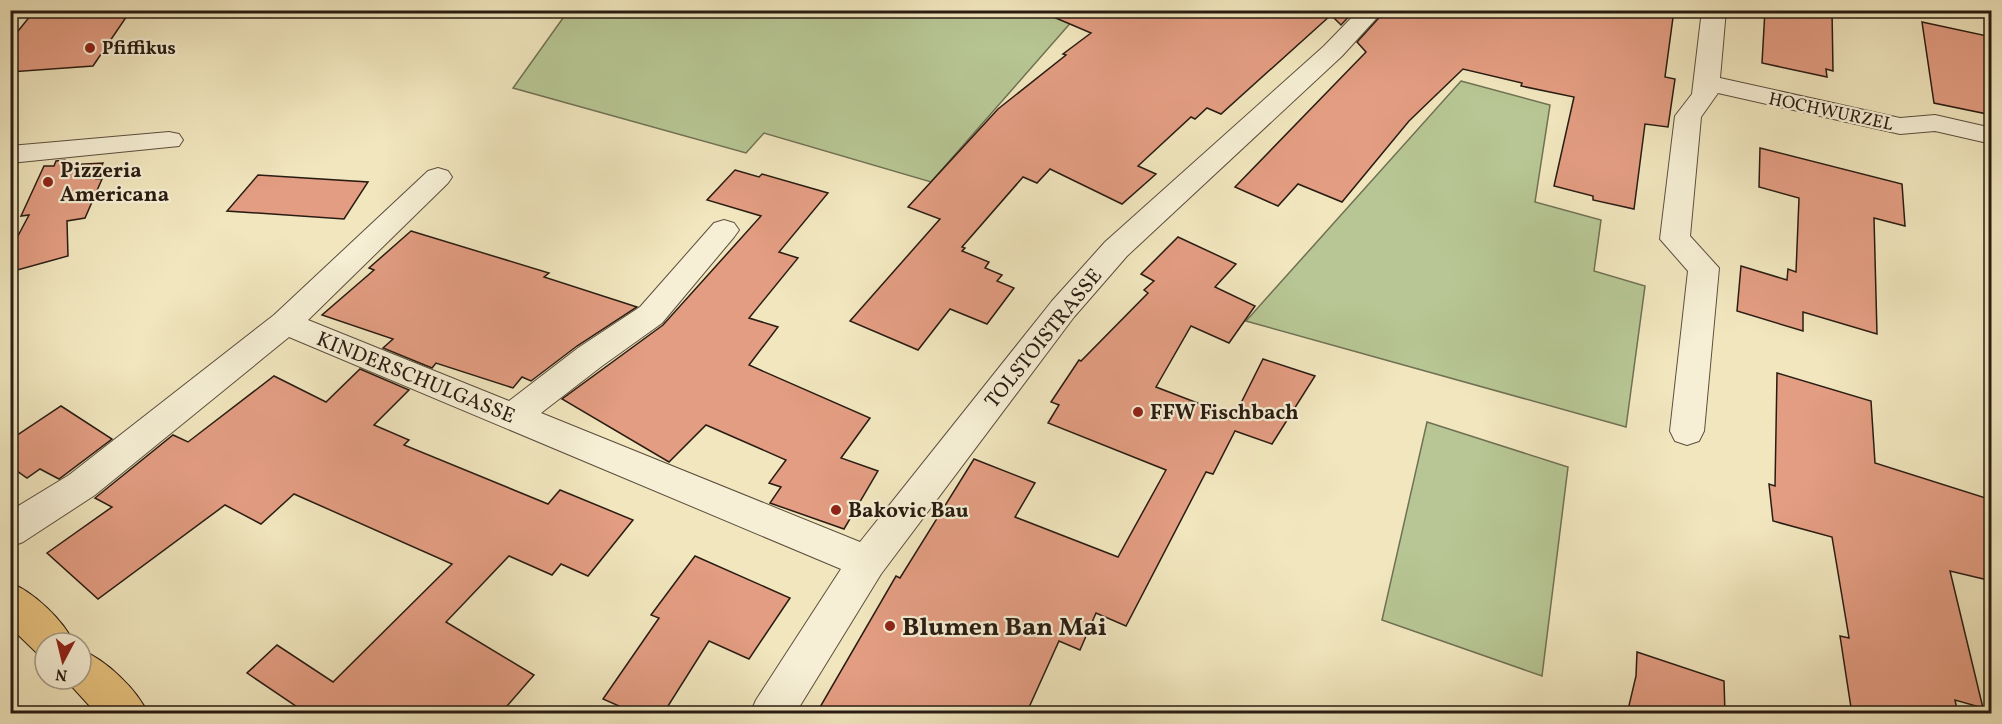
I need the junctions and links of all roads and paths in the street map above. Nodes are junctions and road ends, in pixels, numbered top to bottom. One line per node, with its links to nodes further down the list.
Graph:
1 (1373, 10): 13 (street, TOLSTOISTRASSE)
2 (1714, 10): 3 (street)
3 (1706, 84): 4 (street, HOCHWURZEL); 11 (street)
4 (1992, 136)
5 (169, 140): 6 (street)
6 (10, 155)
7 (438, 177): 9 (street)
8 (724, 230): 10 (street)
9 (285, 323): 10 (street, KINDERSCHULGASSE); 12 (street)
10 (512, 417): 13 (street, KINDERSCHULGASSE)
11 (1687, 430)
12 (10, 531)
13 (867, 562): 18 (street, TOLSTOISTRASSE)
14 (10, 600): 15 (main road)
15 (42, 631)
16 (93, 681): 17 (main road)
17 (127, 714)
18 (771, 714)

